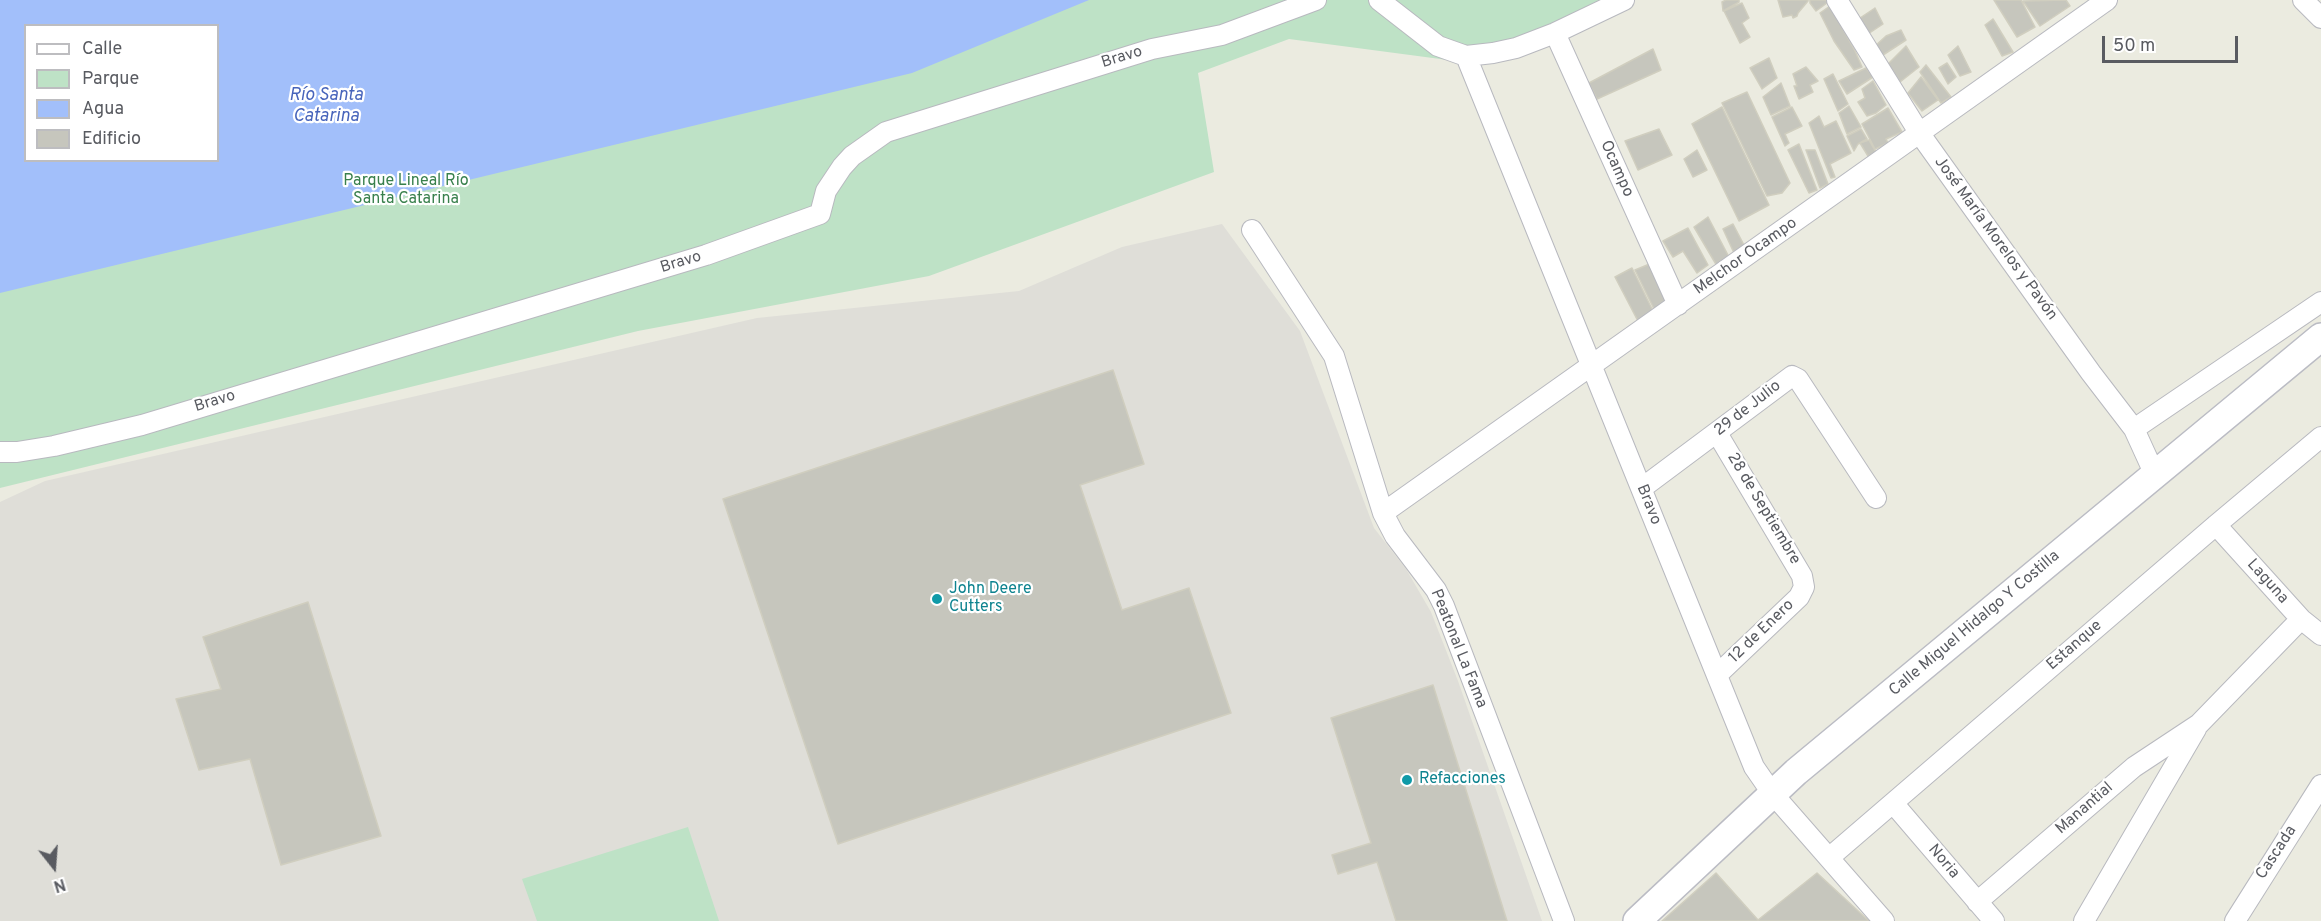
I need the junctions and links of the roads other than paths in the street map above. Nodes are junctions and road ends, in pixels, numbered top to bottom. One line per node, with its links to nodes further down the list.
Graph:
1 (1317, 0): 19 (street, Bravo)
2 (1379, 0): 9 (street)
3 (1624, 0): 8 (street)
4 (1838, 0): 10 (street, José María Morelos y Pavón)
5 (2107, 0): 10 (street, Melchor Ocampo)
6 (2303, 0): 7 (street)
7 (2321, 18)
8 (1555, 33): 9 (street); 13 (street, Ocampo)
9 (1466, 56): 15 (street, Bravo)
10 (1920, 134): 13 (street, Melchor Ocampo); 16 (street, José María Morelos y Pavón)
11 (1252, 230): 23 (street, Peatonal La Fama)
12 (2321, 302): 16 (street)
13 (1678, 305): 15 (street, Melchor Ocampo)
14 (2321, 337): 20 (street, Calle Miguel Hidalgo Y Costilla)
15 (1592, 367): 21 (street, Bravo); 23 (street, Melchor Ocampo)
16 (2134, 429): 20 (street, José María Morelos y Pavón)
17 (1717, 433): 21 (street, 29 de Julio); 22 (street, 29 de Julio); 25 (street, 28 de Septiembre)
18 (2321, 437): 24 (street, Estanque)
19 (6, 454)
20 (2155, 475): 31 (street, Calle Miguel Hidalgo Y Costilla)
21 (1642, 488): 28 (street, Bravo)
22 (1876, 498)
23 (1383, 513): 35 (street, Peatonal La Fama)
24 (2216, 525): 26 (street, Laguna); 32 (street, Estanque)
25 (1804, 587): 28 (street, 12 de Enero)
26 (2301, 620): 27 (street, Laguna); 29 (street, Manantial)
27 (2321, 635)
28 (1717, 675): 31 (street, Bravo)
29 (2199, 724): 34 (street, Manantial); 39 (street, Manantial)
30 (2321, 785): 40 (street, Cascada)
31 (1772, 793): 33 (street, Bravo); 36 (street, Calle Miguel Hidalgo Y Costilla)
32 (1893, 803): 33 (street, Estanque); 34 (street, Noria)
33 (1830, 857): 37 (street, Bravo)
34 (1977, 902): 38 (street, Noria)
35 (1564, 921)
36 (1637, 921)
37 (1884, 921)
38 (1994, 921)
39 (2084, 921)
40 (2235, 921)

